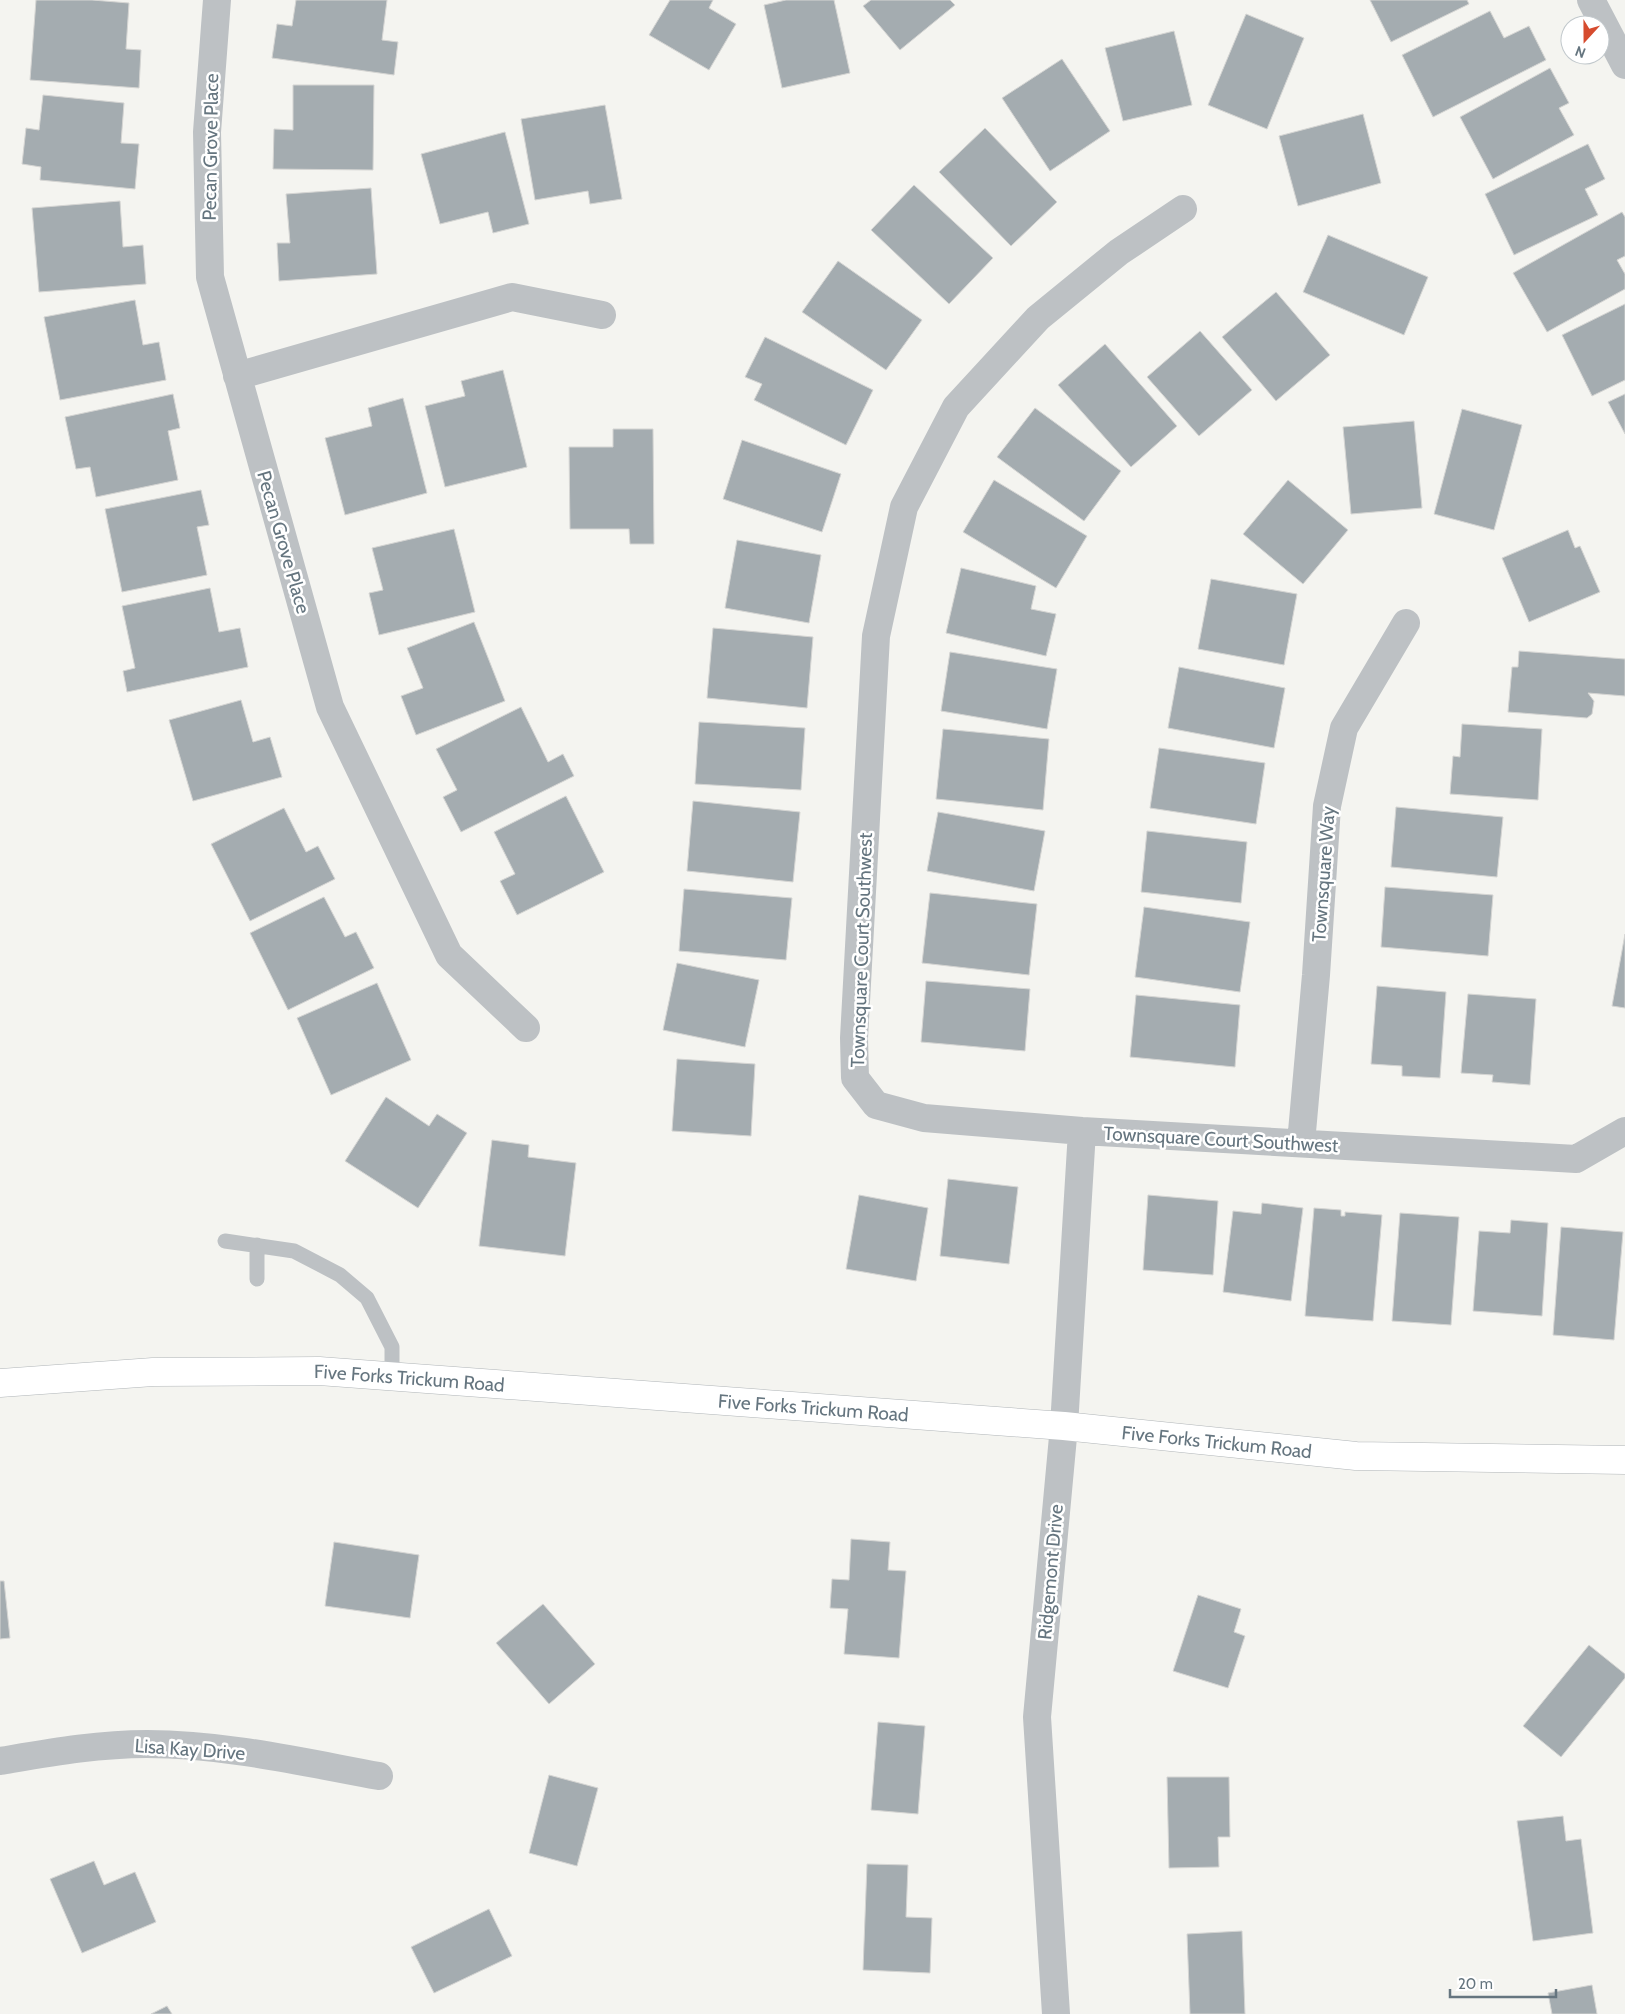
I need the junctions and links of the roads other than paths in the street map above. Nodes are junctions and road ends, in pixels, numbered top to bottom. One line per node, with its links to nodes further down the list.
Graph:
1 (216, 0): 6 (street, Pecan Grove Place)
2 (1591, 0): 3 (street)
3 (1625, 65)
4 (1183, 209): 9 (street, Townsquare Court Southwest)
5 (602, 315): 6 (street)
6 (238, 376): 8 (street, Pecan Grove Place)
7 (1406, 623): 11 (street, Townsquare Way)
8 (526, 1028)
9 (1082, 1131): 11 (street, Townsquare Court Southwest); 17 (street, Ridgemont Drive)
10 (1625, 1131): 11 (street, Townsquare Court Southwest)
11 (1301, 1144)
12 (225, 1241): 13 (lane)
13 (257, 1245): 14 (lane); 15 (lane)
14 (257, 1278)
15 (392, 1376): 16 (main road, Five Forks Trickum Road); 17 (main road, Five Forks Trickum Road)
16 (0, 1383)
17 (1064, 1426): 18 (main road, Five Forks Trickum Road); 21 (street, Ridgemont Drive)
18 (1625, 1460)
19 (0, 1761): 20 (street, Lisa Kay Drive)
20 (379, 1776)
21 (1056, 2014)

